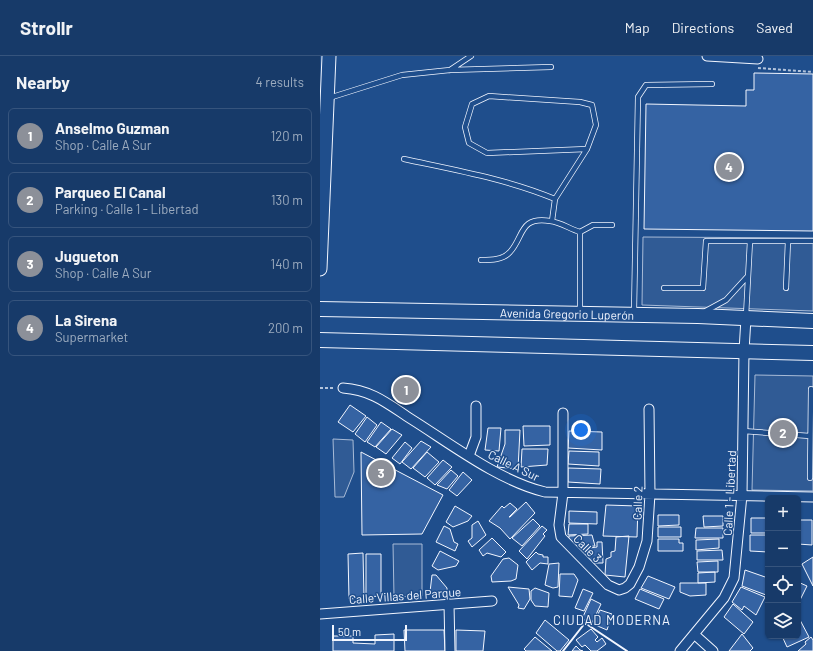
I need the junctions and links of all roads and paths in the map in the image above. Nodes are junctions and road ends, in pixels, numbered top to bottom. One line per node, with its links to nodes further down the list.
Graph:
1 (329, 56): 9 (street)
2 (471, 56): 6 (lane)
3 (706, 56): 4 (street)
4 (758, 59): 7 (path)
5 (551, 67): 6 (lane)
6 (450, 70): 9 (lane)
7 (813, 72)
8 (712, 84): 26 (lane)
9 (328, 99): 20 (street)
10 (587, 149): 10 (lane); 12 (lane)
11 (404, 159): 12 (lane)
12 (555, 199): 13 (lane)
13 (552, 221): 15 (lane); 19 (lane)
14 (612, 225): 15 (lane)
15 (580, 232): 25 (lane)
16 (750, 241): 17 (lane); 21 (lane); 22 (lane)
17 (788, 241): 18 (lane); 23 (lane)
18 (813, 241)
19 (481, 260)
20 (320, 269)
21 (747, 277): 27 (lane); 28 (lane)
22 (664, 288)
23 (786, 288)
24 (320, 309): 25 (main road, Avenida Gregorio Luperón)
25 (580, 313): 26 (main road, Avenida Gregorio Luperón)
26 (634, 314): 27 (main road, Avenida Gregorio Luperón)
27 (698, 316): 28 (main road, Avenida Gregorio Luperón)
28 (746, 318): 29 (main road, Avenida Gregorio Luperón); 31 (street, Calle 1 - Libertad)
29 (813, 321)
30 (320, 340): 31 (main road)
31 (744, 351): 32 (main road); 39 (street, Calle 1 - Libertad)
32 (813, 353)
33 (320, 388): 34 (path)
34 (343, 388): 41 (street, Calle A Sur)
35 (811, 389): 40 (lane)
36 (476, 406): 41 (street)
37 (649, 409): 44 (street, Calle 2)
38 (563, 413): 43 (street, Calle 3)
39 (743, 431): 40 (lane); 45 (street, Calle 1 - Libertad)
40 (810, 436): 42 (lane)
41 (470, 456): 43 (street, Calle A Sur)
42 (810, 478)
43 (563, 493): 44 (street, Calle A Sur); 47 (street, Calle 3)
44 (650, 494): 45 (street, Calle A Sur); 47 (street, Calle 2)
45 (742, 495): 46 (street, Calle A Sur); 51 (street, Calle 1 - Libertad)
46 (813, 497)
47 (622, 590)
48 (492, 601): 49 (street, Calle Villas del Parque)
49 (449, 604): 50 (street, Calle Villas del Parque); 52 (street)
50 (320, 614)
51 (694, 634): 53 (street, Calle 1 - Libertad); 54 (street)
52 (450, 651)
53 (680, 651)
54 (713, 651)

